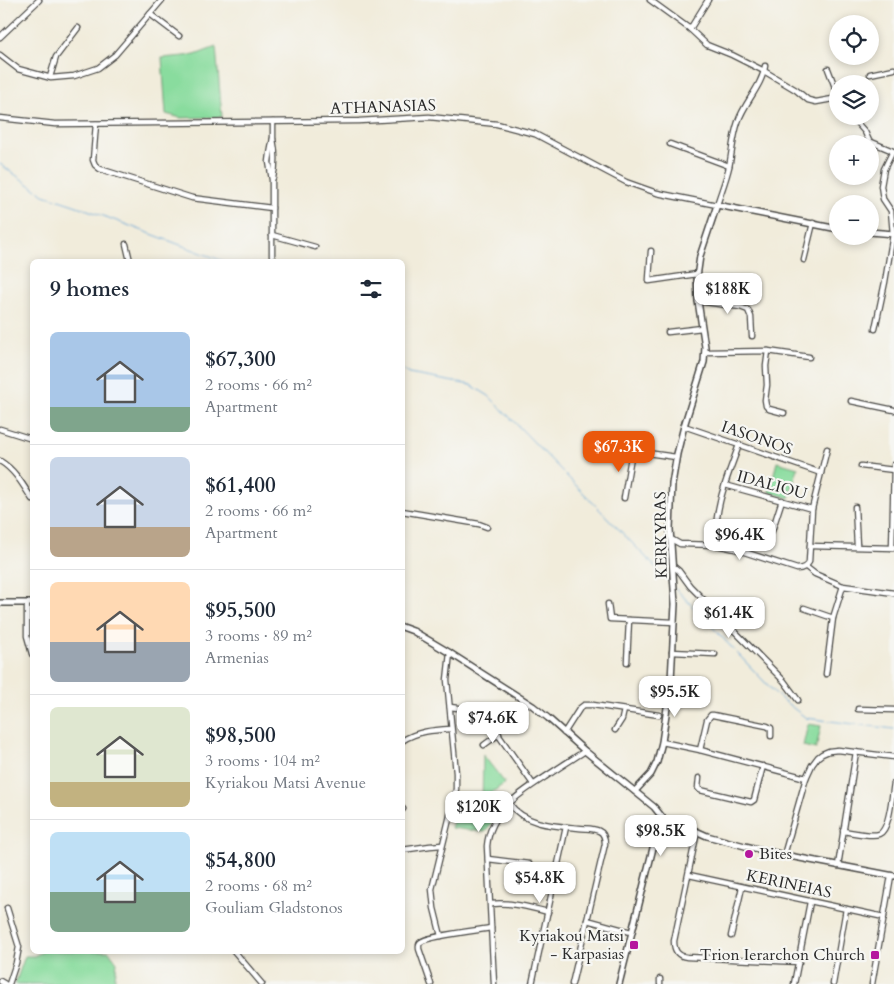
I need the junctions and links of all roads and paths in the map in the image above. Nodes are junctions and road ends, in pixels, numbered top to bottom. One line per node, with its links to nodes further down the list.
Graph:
1 (39, 0): 9 (street)
2 (162, 0): 5 (street)
3 (650, 0): 7 (street)
4 (708, 0): 7 (street)
5 (150, 14): 8 (street); 16 (street)
6 (78, 28): 16 (street)
7 (690, 29): 11 (street)
8 (179, 36)
9 (0, 37)
10 (0, 55): 16 (street)
11 (764, 68): 17 (street); 23 (street)
12 (828, 69): 15 (street)
13 (894, 69): 14 (street)
14 (870, 74)
15 (830, 75)
16 (50, 77)
17 (829, 99)
18 (0, 118): 20 (street, ATHANASIAS)
19 (273, 122): 20 (street, ATHANASIAS); 24 (street, ATHANASIAS); 25 (street)
20 (96, 124): 25 (street)
21 (858, 125): 29 (street)
22 (670, 144): 23 (street)
23 (729, 166): 24 (street)
24 (717, 205): 26 (street, ATHANASIAS); 37 (street, KERKYRAS)
25 (272, 208): 30 (street)
26 (813, 223): 27 (street, ATHANASIAS); 36 (street)
27 (829, 227)
28 (879, 233): 29 (street)
29 (894, 234): 40 (street)
30 (272, 236): 32 (street); 34 (street)
31 (126, 244): 35 (street)
32 (315, 247)
33 (651, 251): 37 (street)
34 (272, 256)
35 (130, 259)
36 (804, 260)
37 (697, 274): 38 (street, KERKYRAS)
38 (698, 301): 39 (street, KERKYRAS); 42 (street)
39 (702, 328): 41 (street); 44 (street, KERKYRAS)
40 (875, 329)
41 (668, 332)
42 (752, 336)
43 (768, 351): 44 (street); 45 (street); 48 (street)
44 (706, 352): 49 (street, KERKYRAS)
45 (809, 357)
46 (851, 401): 47 (street)
47 (894, 410)
48 (784, 413)
49 (684, 426): 52 (street, IASONOS); 56 (street, KERKYRAS)
50 (0, 429): 51 (street)
51 (30, 438)
52 (739, 445): 61 (street, IASONOS); 62 (street)
53 (827, 449): 61 (street)
54 (632, 451): 55 (street); 56 (street); 64 (street)
55 (599, 452)
56 (676, 457): 71 (street, KERKYRAS)
57 (0, 461): 63 (street)
58 (894, 465): 60 (street)
59 (861, 466): 60 (street)
60 (894, 470): 75 (street)
61 (821, 473): 67 (street)
62 (725, 485): 65 (street, IDALIOU); 72 (street)
63 (30, 496)
64 (624, 498)
65 (782, 500): 67 (street, IDALIOU); 70 (street)
66 (855, 507): 74 (street)
67 (812, 509): 73 (street)
68 (405, 512): 69 (street)
69 (487, 527)
70 (772, 531)
71 (671, 539): 72 (street); 77 (street, KERKYRAS)
72 (717, 545): 76 (street)
73 (810, 546): 74 (street); 76 (street)
74 (857, 546): 75 (street)
75 (893, 548)
76 (806, 567): 78 (street)
77 (673, 568): 86 (street, KERKYRAS); 94 (street)
78 (843, 586): 79 (street); 84 (street)
79 (894, 593)
80 (0, 603): 81 (street)
81 (30, 603): 88 (street)
82 (608, 604): 85 (street)
83 (804, 608): 84 (street)
84 (833, 618): 93 (street)
85 (629, 620): 86 (street); 92 (street)
86 (674, 622): 89 (street, KERKYRAS)
87 (405, 627): 90 (street)
88 (30, 647)
89 (672, 652): 91 (street); 106 (street, KERKYRAS)
90 (450, 654): 95 (street); 102 (street)
91 (715, 654)
92 (627, 662)
93 (826, 674)
94 (798, 700)
95 (450, 707): 100 (street); 103 (street)
96 (858, 709): 98 (street)
97 (624, 710): 99 (street); 101 (street); 102 (street)
98 (894, 710)
99 (659, 715)
100 (451, 729): 105 (street); 123 (street)
101 (615, 730)
102 (564, 733): 109 (street)
103 (499, 734): 107 (street); 116 (street)
104 (771, 736): 108 (street)
105 (405, 739)
106 (662, 742): 108 (street); 117 (street, KERKYRAS)
107 (484, 744)
108 (700, 750): 112 (street)
109 (584, 751): 116 (street); 117 (street)
110 (856, 752): 111 (street); 114 (street); 121 (street)
111 (894, 757)
112 (763, 766): 113 (street); 114 (street)
113 (699, 778)
114 (806, 778): 125 (street)
115 (894, 783): 121 (street)
116 (533, 784): 118 (street)
117 (635, 790): 119 (street)
118 (509, 803): 120 (street); 126 (street)
119 (666, 822): 122 (street); 140 (street)
120 (566, 827): 136 (street); 138 (street)
121 (843, 831): 128 (street)
122 (697, 832): 125 (street); 129 (street)
123 (442, 845): 124 (street); 141 (street)
124 (405, 850)
125 (784, 855): 128 (street)
126 (488, 858): 127 (street); 133 (street)
127 (529, 864)
128 (838, 866): 130 (street)
129 (689, 875): 131 (street, KERINEIAS); 144 (street)
130 (893, 876): 137 (street)
131 (742, 887): 132 (street, KERINEIAS); 142 (street)
132 (810, 902): 135 (street, KERINEIAS); 144 (street)
133 (490, 904): 136 (street); 139 (street)
134 (7, 908): 146 (street)
135 (846, 909): 137 (street, KERINEIAS); 154 (street)
136 (548, 912): 150 (street)
137 (884, 917): 155 (street)
138 (587, 920): 140 (street); 151 (street)
139 (491, 928): 141 (street); 149 (street)
140 (631, 932): 152 (street)
141 (441, 936): 148 (street)
142 (731, 936)
143 (237, 954): 147 (street)
144 (799, 962): 153 (street)
145 (0, 981): 146 (street)
146 (7, 984)
147 (262, 984)
148 (431, 984)
149 (494, 984)
150 (532, 984)
151 (572, 984)
152 (619, 984)
153 (794, 984)
154 (832, 984)
155 (872, 984)

